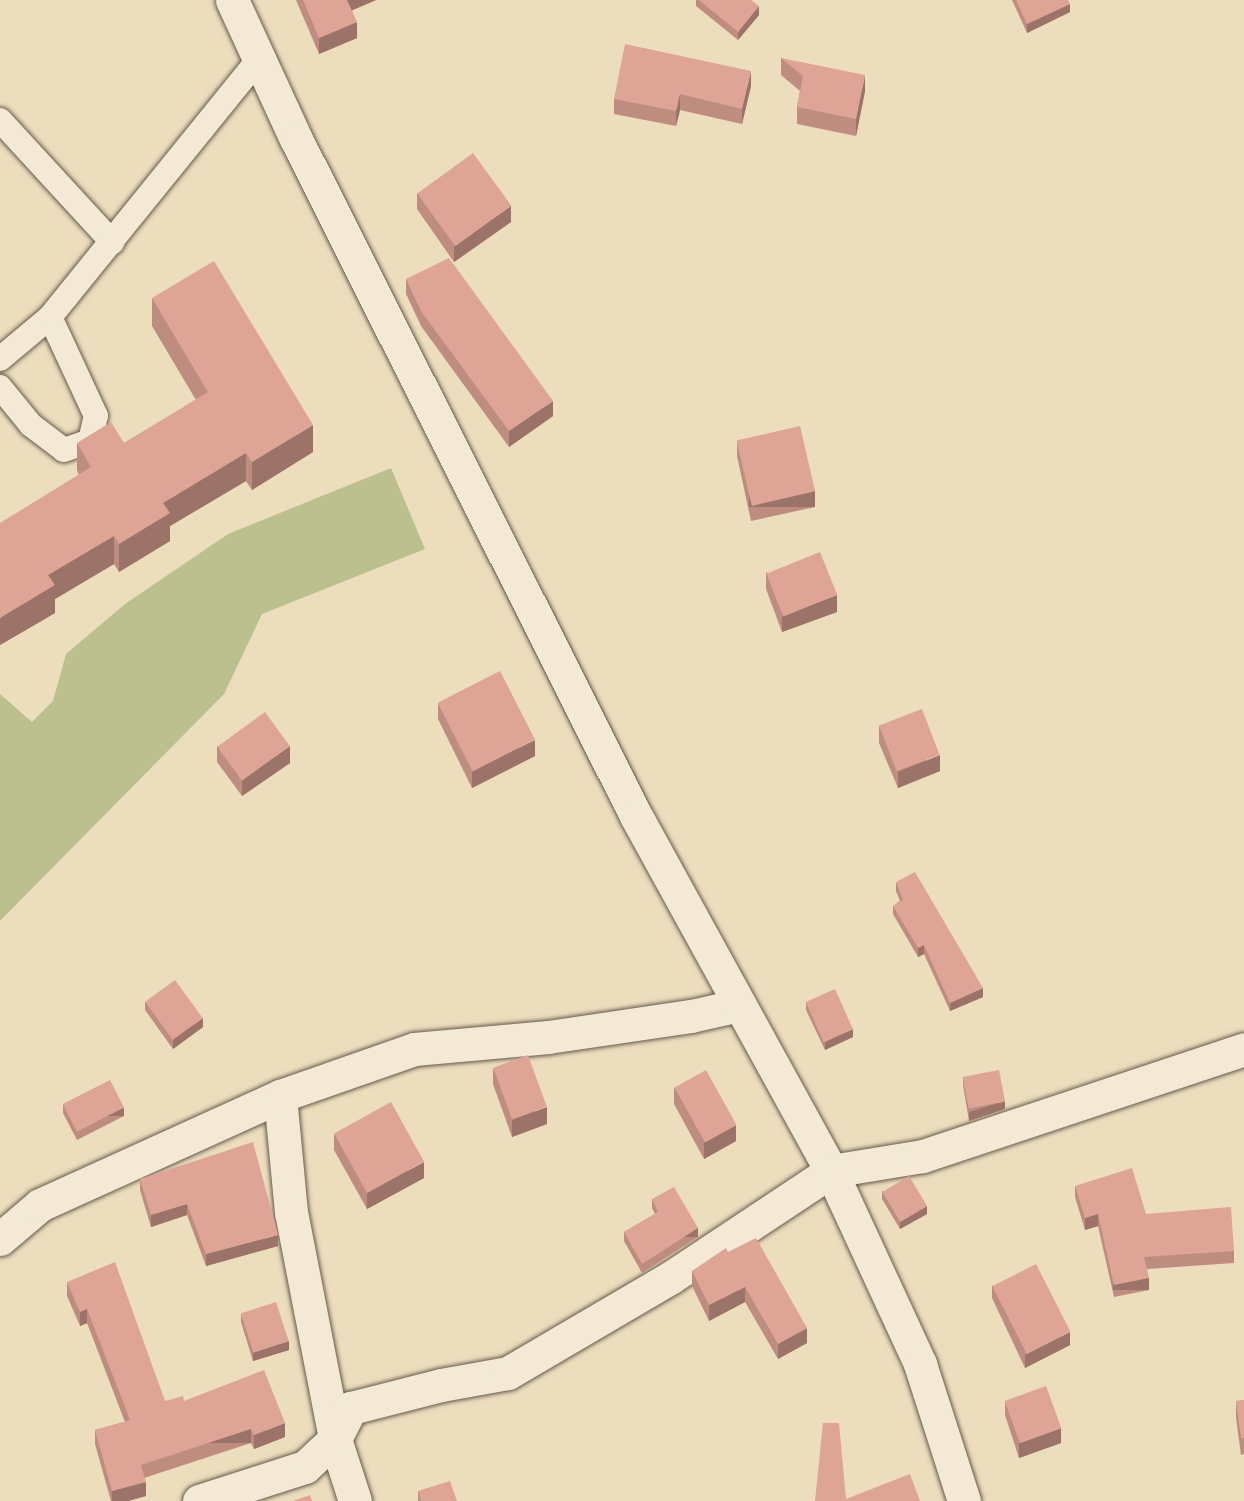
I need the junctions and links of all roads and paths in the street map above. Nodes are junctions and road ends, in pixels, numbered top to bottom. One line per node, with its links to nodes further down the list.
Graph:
1 (232, 0): 2 (street)
2 (259, 59): 4 (lane); 8 (street)
3 (0, 120): 4 (lane)
4 (112, 242): 5 (lane)
5 (51, 317): 6 (lane); 7 (lane)
6 (0, 359)
7 (0, 387)
8 (740, 1005): 10 (street); 11 (street)
9 (1244, 1049): 11 (street)
10 (279, 1096): 12 (street); 13 (street)
11 (831, 1171): 13 (street); 16 (street)
12 (0, 1239)
13 (335, 1439): 14 (street); 15 (street)
14 (198, 1501)
15 (355, 1501)
16 (964, 1501)

